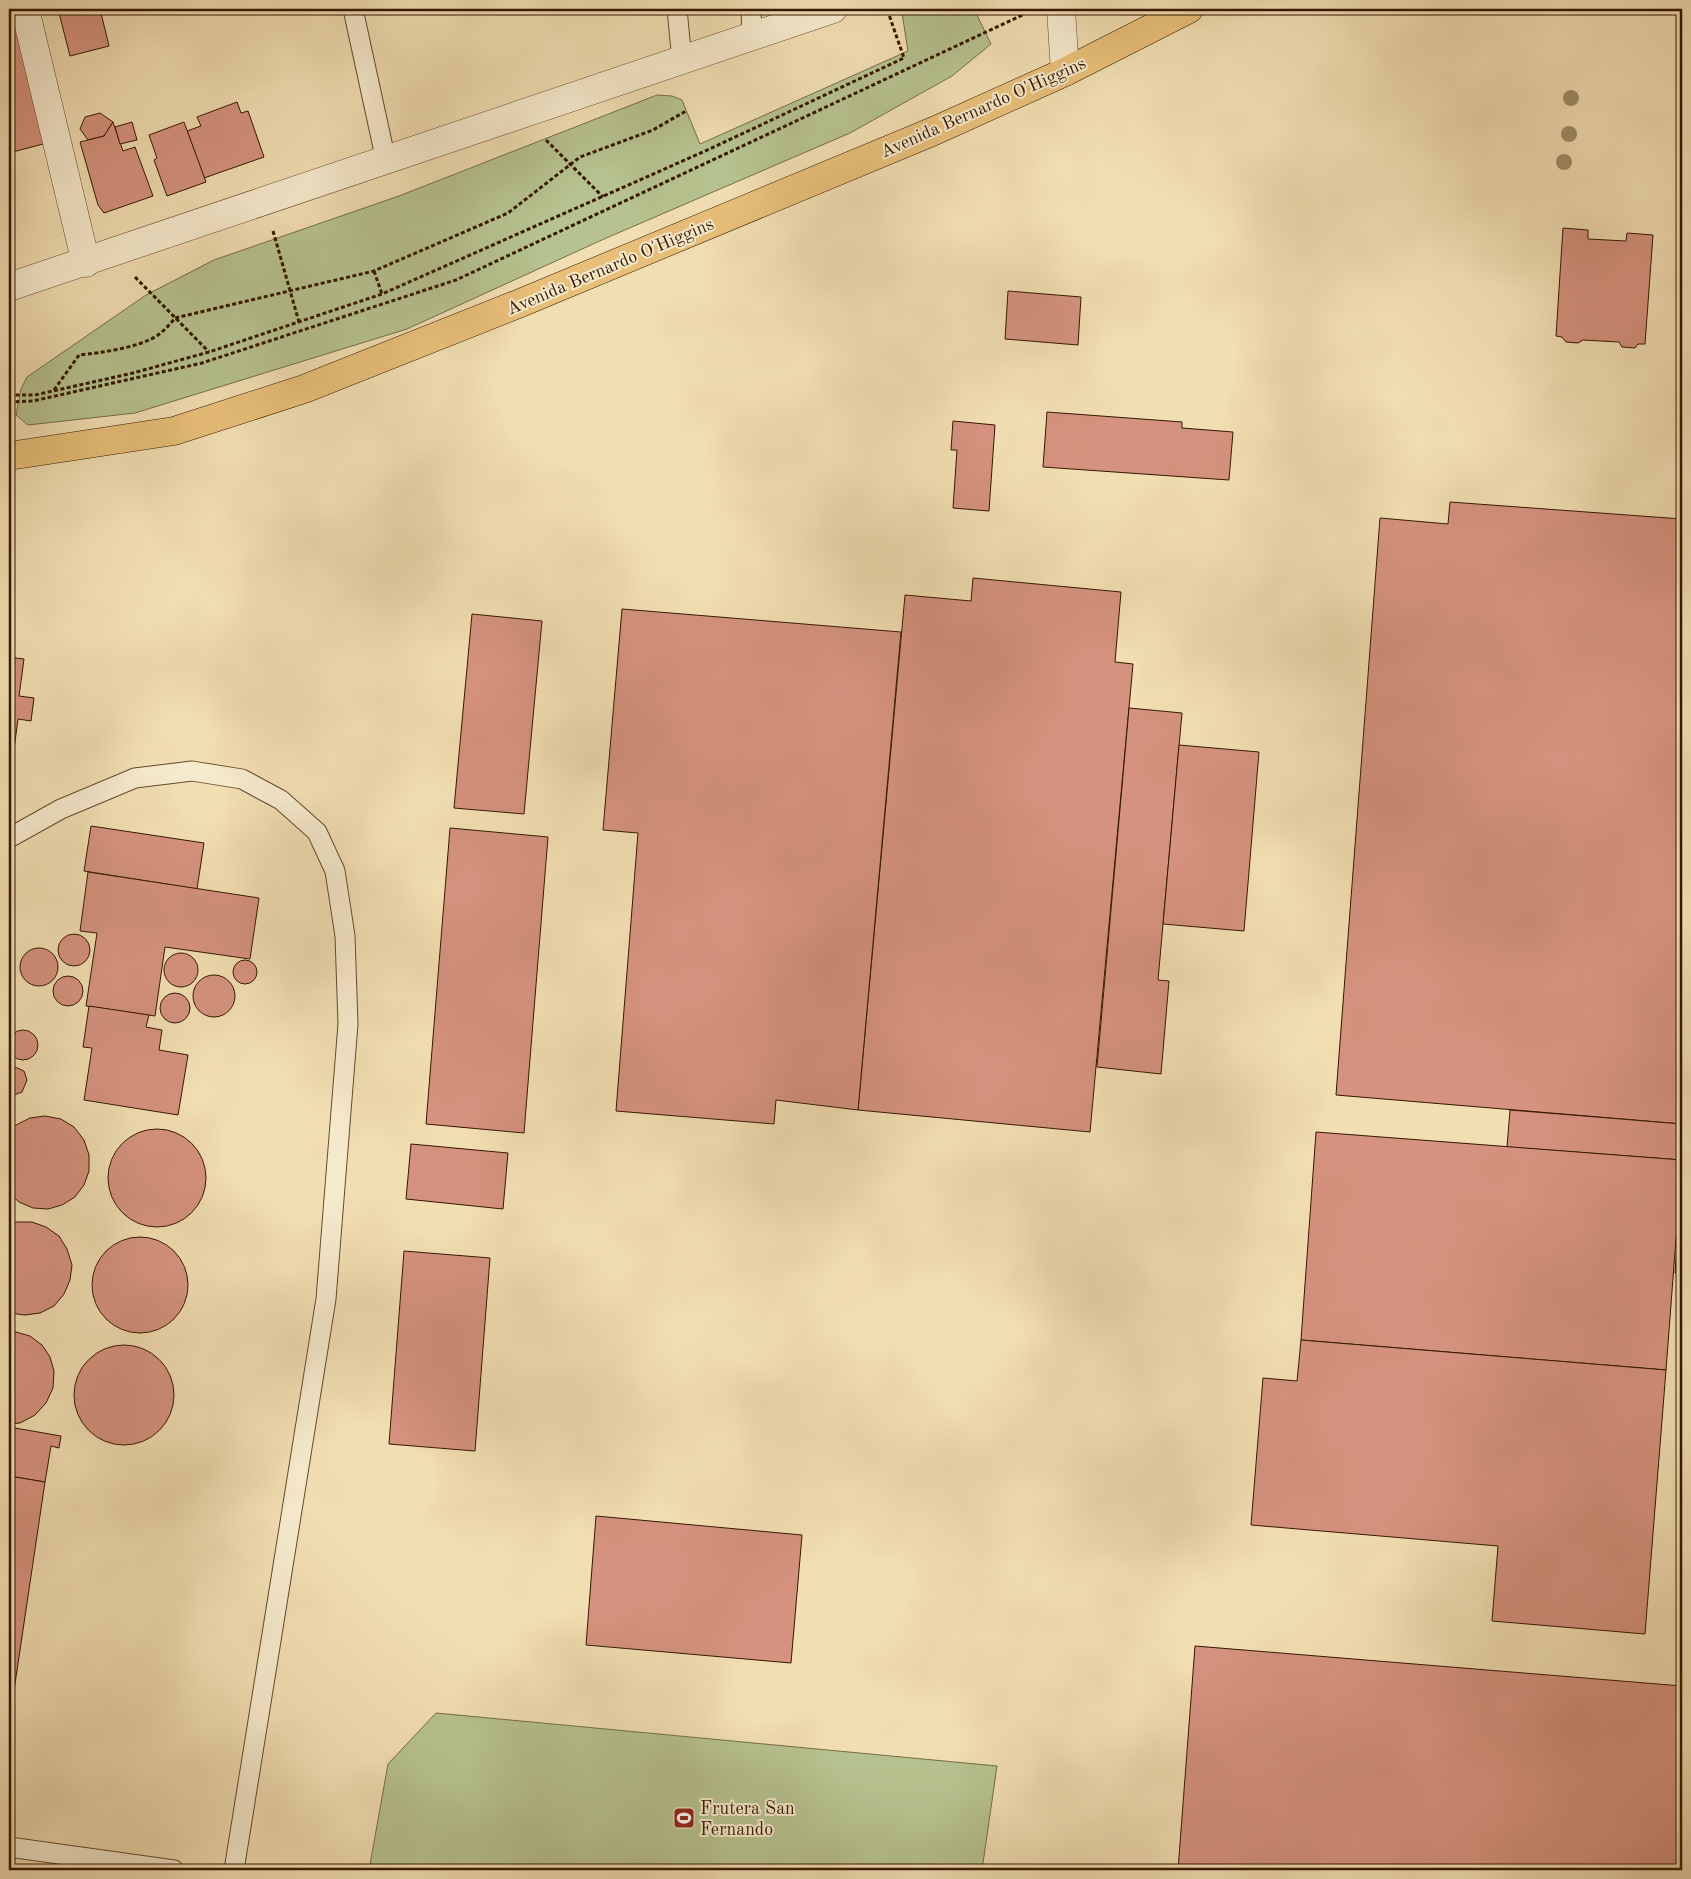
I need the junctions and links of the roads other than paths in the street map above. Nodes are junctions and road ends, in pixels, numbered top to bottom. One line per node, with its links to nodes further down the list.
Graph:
1 (25, 9): 12 (street)
2 (353, 9): 11 (lane)
3 (677, 9): 9 (lane)
4 (751, 9): 8 (lane)
5 (833, 9): 8 (street)
6 (1061, 9): 10 (street)
7 (1189, 9): 10 (main road, Avenida Bernardo O'Higgins)
8 (752, 37): 9 (street)
9 (682, 61): 11 (street)
10 (1065, 72): 14 (main road, Avenida Bernardo O'Higgins)
11 (386, 161): 12 (street)
12 (86, 262): 13 (street)
13 (9, 287)
14 (9, 456)
15 (9, 838): 18 (lane)
16 (9, 1847): 17 (lane)
17 (174, 1870)
18 (234, 1870)

